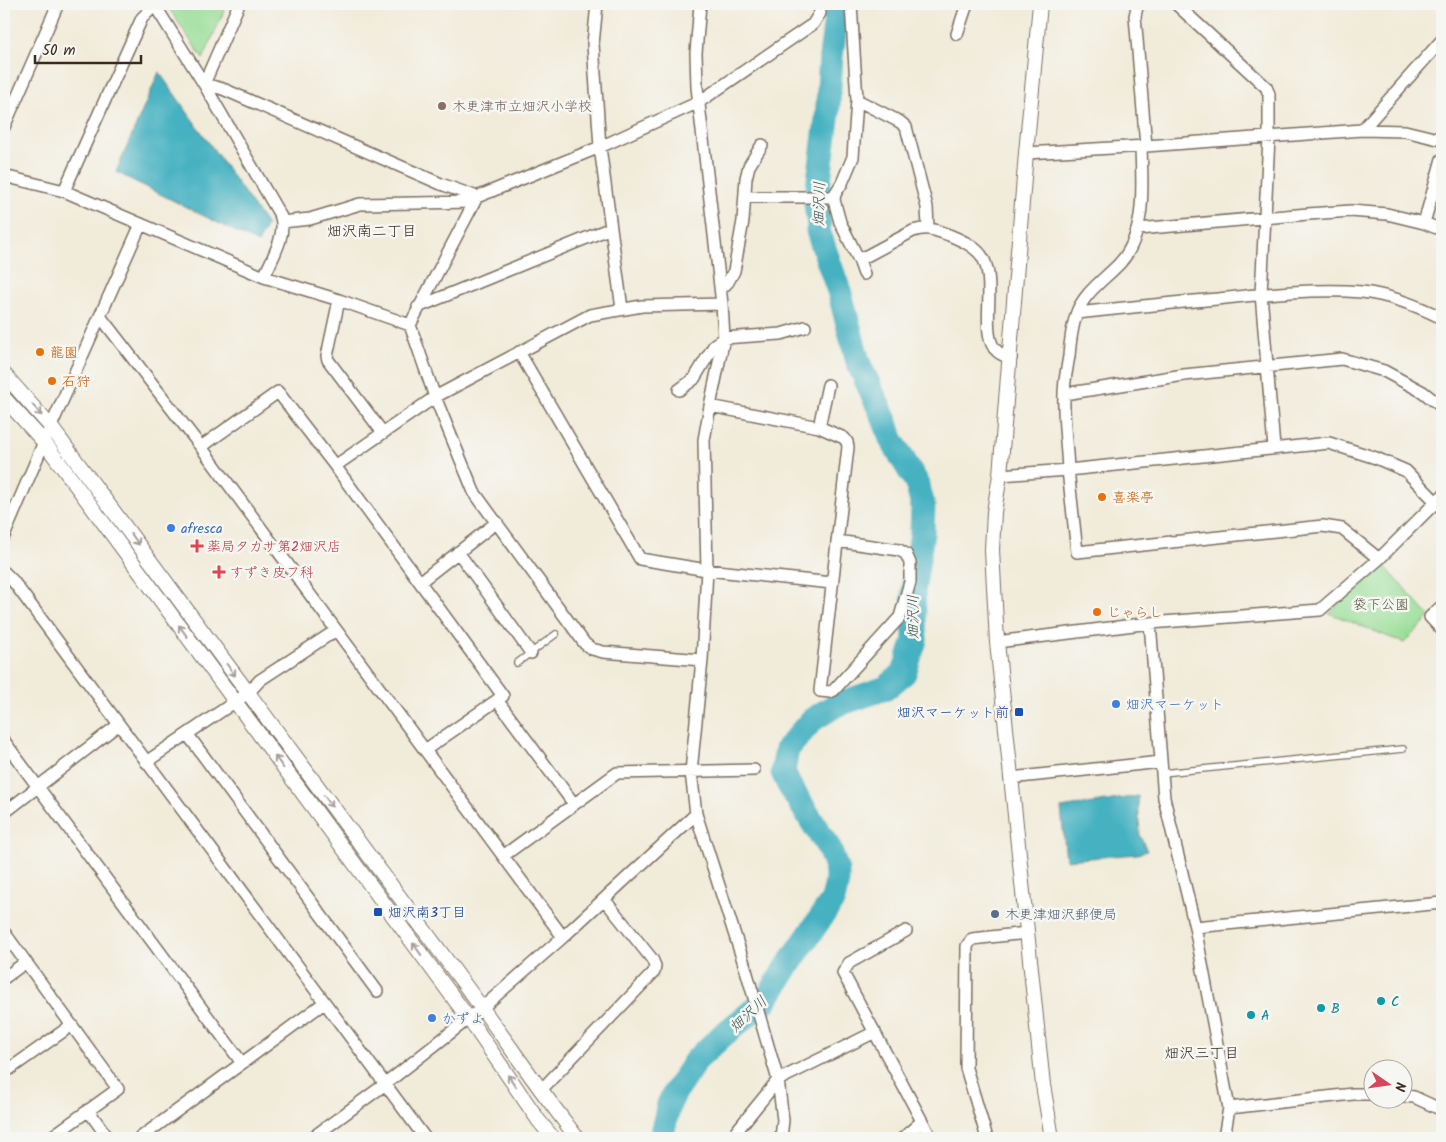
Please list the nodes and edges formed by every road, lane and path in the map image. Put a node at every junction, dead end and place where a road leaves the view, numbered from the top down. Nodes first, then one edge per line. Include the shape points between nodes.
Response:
1 (58, 4) edge
2 (155, 4) edge
3 (239, 4) edge
4 (596, 4) edge
5 (700, 4) edge
6 (819, 4) edge
7 (851, 4) edge
8 (967, 4) edge
9 (1040, 4) edge
10 (1140, 4) edge
11 (1176, 4) edge
12 (957, 34) dead end
13 (1442, 40) edge
14 (204, 84) junction
15 (857, 100) junction
16 (699, 102) junction
17 (4, 127) edge
18 (1362, 130) junction
19 (1269, 138) junction
20 (1442, 140) edge
21 (762, 145) dead end
22 (1143, 146) junction
23 (600, 147) junction
24 (1026, 153) junction
25 (1442, 159) edge
26 (4, 176) edge
27 (64, 191) junction
28 (745, 197) junction
29 (834, 197) junction
30 (475, 200) junction
31 (1264, 218) junction
32 (282, 222) junction
33 (1424, 223) junction
34 (141, 224) junction
35 (611, 228) junction
36 (928, 228) junction
37 (1138, 229) junction
38 (1442, 230) edge
39 (859, 260) junction
40 (864, 274) dead end
41 (264, 277) junction
42 (720, 289) junction
43 (1261, 294) junction
44 (339, 300) junction
45 (722, 304) junction
46 (418, 308) junction
47 (622, 309) junction
48 (1076, 313) junction
49 (100, 316) junction
50 (1442, 318) edge
51 (410, 326) junction
52 (804, 327) dead end
53 (724, 338) junction
54 (519, 352) junction
55 (1010, 358) junction
56 (1267, 368) junction
57 (4, 374) edge
58 (828, 385) dead end
59 (678, 390) dead end
60 (1064, 394) junction
61 (435, 397) junction
62 (4, 398) edge
63 (710, 406) junction
64 (1442, 407) edge
65 (52, 427) junction
66 (819, 427) junction
67 (382, 434) junction
68 (44, 442) junction
69 (201, 447) junction
70 (1274, 448) junction
71 (335, 466) junction
72 (1068, 470) junction
73 (1000, 475) junction
74 (1440, 502) edge
75 (497, 522) junction
76 (4, 536) edge
77 (837, 541) junction
78 (458, 552) junction
79 (1379, 559) junction
80 (707, 570) junction
81 (4, 572) edge
82 (420, 582) junction
83 (832, 583) junction
84 (1442, 606) edge
85 (1150, 623) junction
86 (335, 630) junction
87 (1442, 630) edge
88 (556, 634) dead end
89 (997, 642) junction
90 (531, 653) junction
91 (702, 660) junction
92 (517, 663) dead end
93 (248, 694) junction
94 (497, 700) junction
95 (236, 703) junction
96 (118, 725) junction
97 (188, 735) junction
98 (4, 741) edge
99 (1403, 749) dead end
100 (425, 750) junction
101 (146, 762) junction
102 (1161, 767) junction
103 (754, 770) dead end
104 (691, 772) junction
105 (1010, 778) junction
106 (39, 787) junction
107 (574, 804) junction
108 (4, 813) edge
109 (696, 814) junction
110 (503, 856) junction
111 (604, 899) junction
112 (1442, 903) edge
113 (1195, 927) junction
114 (906, 931) dead end
115 (4, 932) edge
116 (1027, 933) junction
117 (562, 937) junction
118 (26, 962) junction
119 (4, 978) edge
120 (377, 991) dead end
121 (324, 1003) junction
122 (482, 1008) junction
123 (469, 1019) junction
124 (72, 1025) junction
125 (875, 1032) junction
126 (242, 1063) junction
127 (4, 1074) edge
128 (778, 1080) junction
129 (384, 1085) junction
130 (541, 1090) junction
131 (1364, 1094) edge
132 (1414, 1097) edge
133 (1229, 1108) junction
134 (88, 1110) junction
135 (1442, 1110) edge
136 (922, 1121) junction
137 (50, 1138) edge
138 (108, 1138) edge
139 (140, 1138) edge
140 (312, 1138) edge
141 (425, 1138) edge
142 (553, 1138) edge
143 (577, 1138) edge
144 (731, 1138) edge
145 (781, 1138) edge
146 (903, 1138) edge
147 (931, 1138) edge
148 (987, 1138) edge
149 (1052, 1138) edge
150 (1224, 1138) edge

1 - 17 street
2 - 14 street
2 - 27 street via 142,18
3 - 14 street
4 - 23 street via 593,44
5 - 16 street via 696,53
6 - 16 street via 820,13 813,24
7 - 15 street
8 - 12 street
9 - 24 street
10 - 22 street via 1135,16
11 - 19 street via 1266,87
13 - 18 street
14 - 30 street via 223,89
14 - 32 street
15 - 29 street via 853,157
15 - 36 street via 906,128 927,207
16 - 23 street
16 - 42 street
18 - 19 street
18 - 20 street via 1405,131
19 - 22 street
19 - 31 street
21 - 28 street via 749,166
22 - 24 street
22 - 37 street
23 - 30 street
23 - 35 street
24 - 55 street
25 - 33 street
26 - 27 street
27 - 34 street
28 - 29 street
28 - 42 street via 744,221 734,271
29 - 39 street via 840,222
30 - 32 street via 360,204 310,219
30 - 46 street
31 - 33 street via 1350,211 1387,214
31 - 37 street
31 - 43 street
32 - 41 street via 282,235
33 - 38 street
34 - 41 street
34 - 49 street
35 - 46 street
35 - 47 street
36 - 39 street via 913,231
36 - 55 street via 964,241 982,256 989,280 991,343 996,351
37 - 48 street via 1129,251 1092,290
39 - 40 street
41 - 44 street
42 - 45 street
43 - 48 street
43 - 50 street via 1364,292 1412,305
43 - 56 street
44 - 51 street
44 - 67 street via 326,356
45 - 47 street
45 - 53 street
46 - 51 street
47 - 54 street via 590,315
48 - 60 street
49 - 65 street
49 - 69 street
51 - 61 street
52 - 53 street via 781,334
53 - 59 street via 715,344 694,379
53 - 63 street
54 - 61 street
54 - 80 street via 640,559
55 - 73 street
56 - 60 street via 1184,375
56 - 64 street via 1342,359 1384,371 1423,392
56 - 70 street
57 -> 65 street
58 - 66 street
60 - 72 street
61 - 67 street
61 - 75 street via 474,492
62 - 68 street
63 - 66 street
63 - 80 street via 704,440
65 - 68 street
65 -> 93 street
66 - 77 street via 844,438 848,447
67 - 71 street
68 - 76 street
95 -> 68 street
69 - 71 street via 278,392
69 - 86 street
70 - 72 street
70 - 74 street via 1329,443 1376,458 1406,471
71 - 82 street
72 - 73 street
72 - 79 street via 1078,552 1323,526 1342,529
73 - 89 street via 992,550
74 - 79 street
75 - 78 street
75 - 91 street via 585,644 592,649
77 - 83 street
77 - 83 street via 899,550 906,554 910,563 910,582 900,617 830,692 820,691
78 - 82 street
78 - 90 street
79 - 85 street via 1320,610
80 - 83 street
80 - 91 street
81 - 96 street
82 - 94 street via 503,696
84 - 87 street via 1430,617
85 - 89 street
85 - 102 street
86 - 93 street via 260,680
86 - 100 street
88 - 90 lane
89 - 105 street
90 - 92 lane
91 - 104 street
93 - 95 street
93 -> 122 street
94 - 100 street
94 - 107 street
95 - 97 street
123 -> 95 street
96 - 101 street
96 - 106 street
97 - 101 street
97 - 120 street
98 - 106 street
99 - 102 lane
100 - 110 street
101 - 121 street
102 - 105 street
102 - 113 street via 1164,798
103 - 104 street
104 - 107 street via 617,773
104 - 109 street
105 - 116 street
106 - 108 street
106 - 126 street
107 - 110 street
109 - 111 street
109 - 128 street
110 - 117 street
111 - 117 street
111 - 130 street via 656,966 654,972
112 - 113 street
113 - 133 street
114 - 125 street via 849,962 845,968 844,973
115 - 118 street
116 - 148 street via 972,939 967,946 966,1068
116 - 149 street via 1043,1085
117 - 122 street
118 - 119 street
118 - 124 street
121 - 126 street
121 - 129 street
122 - 123 street
122 - 130 street
123 - 129 street
142 -> 123 street
124 - 127 street
124 - 134 street via 118,1088
125 - 128 street
125 - 136 street
126 - 139 street
128 - 144 street
128 - 145 street via 783,1120
129 - 140 street
129 - 141 street
130 - 143 street
131 - 133 street
132 - 135 street
133 - 150 street
134 - 137 street
134 - 138 street
136 - 146 street
136 - 147 street

